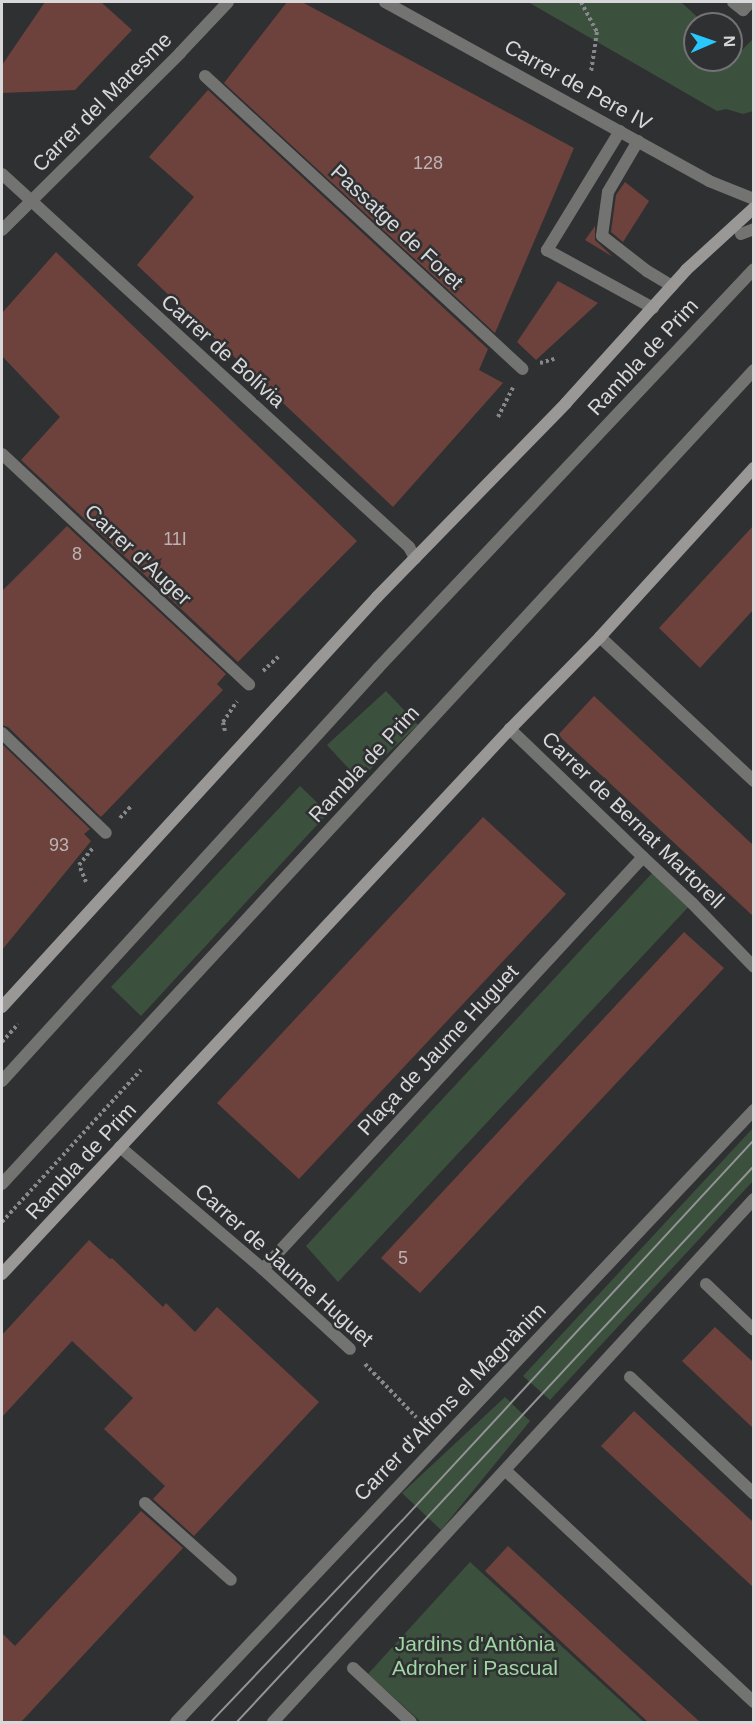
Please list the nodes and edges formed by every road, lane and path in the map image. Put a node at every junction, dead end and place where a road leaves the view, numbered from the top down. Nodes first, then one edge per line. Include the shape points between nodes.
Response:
1 (228, 2) edge
2 (386, 2) edge
3 (581, 2) edge
4 (591, 72) dead end
5 (206, 76) dead end
6 (620, 131) junction
7 (638, 141) junction
8 (2, 174) edge
9 (753, 199) edge
10 (30, 201) junction
11 (753, 208) edge
12 (753, 229) edge
13 (2, 230) edge
14 (741, 234) dead end
15 (753, 269) edge
16 (672, 286) junction
17 (653, 308) junction
18 (522, 369) joint
19 (753, 370) edge
20 (498, 417) dead end
21 (2, 454) edge
22 (753, 468) edge
23 (414, 558) junction
24 (600, 636) junction
25 (249, 684) joint
26 (510, 729) junction
27 (2, 733) edge
28 (225, 735) dead end
29 (753, 781) edge
30 (106, 833) joint
31 (643, 857) junction
32 (88, 889) dead end
33 (753, 967) edge
34 (2, 1007) edge
35 (2, 1081) edge
36 (753, 1110) edge
37 (120, 1147) junction
38 (2, 1184) edge
39 (753, 1199) edge
40 (262, 1269) junction
41 (2, 1274) edge
42 (706, 1284) dead end
43 (753, 1330) edge
44 (350, 1349) joint
45 (630, 1377) dead end
46 (416, 1417) dead end
47 (506, 1471) junction
48 (753, 1494) edge
49 (145, 1503) dead end
50 (231, 1580) dead end
51 (353, 1668) dead end
52 (753, 1702) edge
53 (176, 1722) edge
54 (273, 1722) edge
55 (411, 1722) edge

1 - 10 street, Carrer del Maresme
2 - 6 street, Carrer de Pere IV
3 - 4 path via 597,32
5 - 18 street, Passatge de Foret
6 - 7 street, Carrer de Pere IV
6 - 17 street via 547,250
7 - 9 street, Carrer de Pere IV via 708,181
7 - 16 street via 608,192 602,236
8 - 10 street, Carrer de Bolívia
10 - 13 street, Carrer del Maresme
10 - 23 street, Carrer de Bolívia via 410,547
11 - 16 main road, Rambla de Prim
12 - 14 street
15 - 35 street, Rambla de Prim via 370,677
16 - 17 main road, Rambla de Prim
17 - 23 main road, Rambla de Prim
18 - 20 path
19 - 38 street, Rambla de Prim
21 - 25 street, Carrer d'Auger
22 - 24 main road, Rambla de Prim
23 - 34 main road, Rambla de Prim
24 - 26 main road, Rambla de Prim
24 - 29 street
25 - 28 path via 223,722
26 - 31 street, Carrer de Bernat Martorell
26 - 37 main road, Rambla de Prim
27 - 30 street
30 - 32 path via 79,865
31 - 33 street, Carrer de Bernat Martorell
31 - 40 street, Plaça de Jaume Huguet
36 - 53 street, Carrer d'Alfons el Magnànim
37 - 40 street, Carrer de Jaume Huguet
37 - 41 main road, Rambla de Prim
39 - 47 street
40 - 44 street, Carrer de Jaume Huguet
42 - 43 street
44 - 46 path, Carrer de Jaume Huguet
45 - 48 street
47 - 52 street
47 - 54 street
49 - 50 street
51 - 55 street

